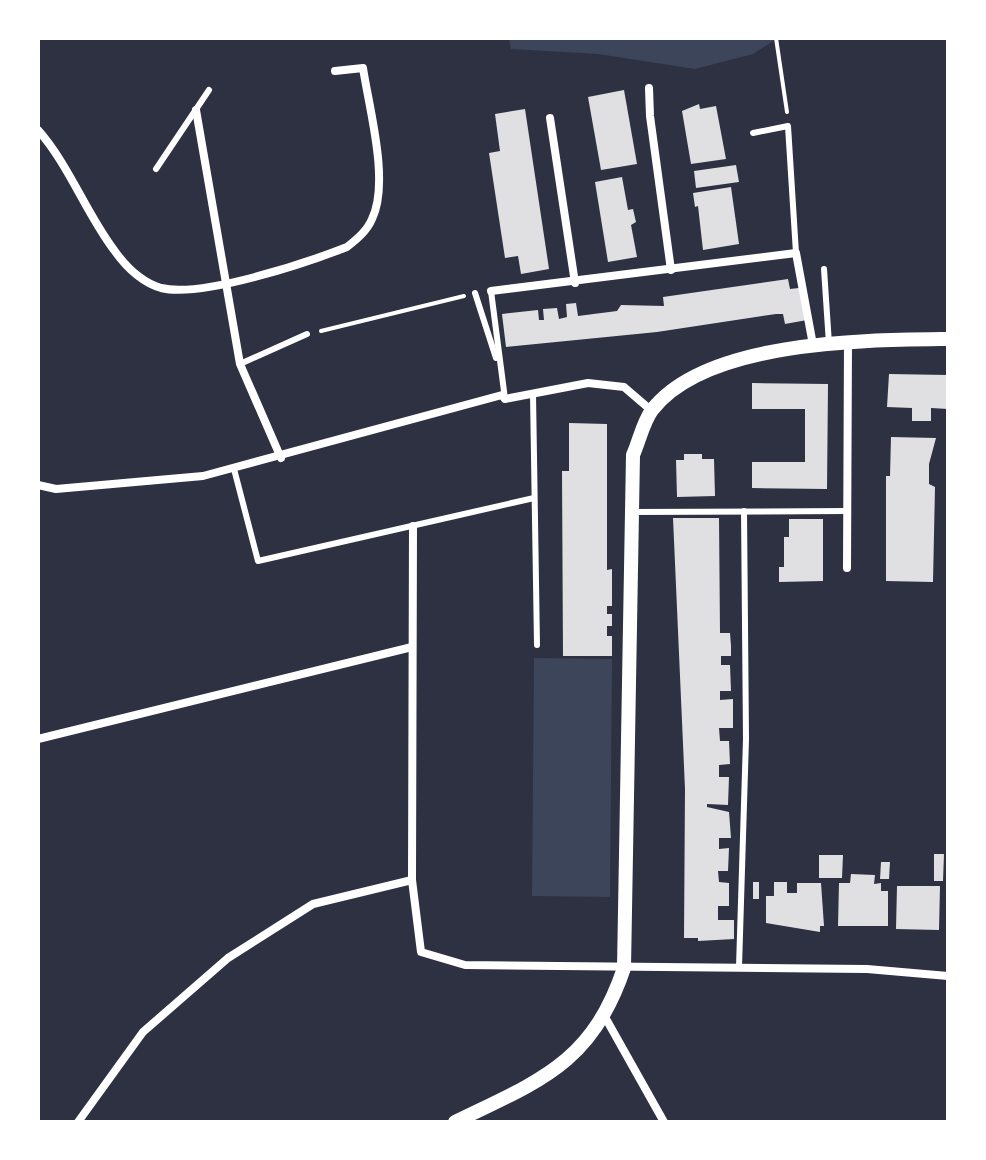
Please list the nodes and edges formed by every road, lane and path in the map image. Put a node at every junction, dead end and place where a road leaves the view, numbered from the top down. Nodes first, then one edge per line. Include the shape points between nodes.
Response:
1 (776, 38) edge
2 (335, 71) dead end
3 (649, 88) dead end
4 (209, 90) dead end
5 (196, 110) junction
6 (550, 118) dead end
7 (788, 126) junction
8 (38, 130) edge
9 (753, 133) dead end
10 (156, 169) dead end
11 (796, 253) junction
12 (824, 269) dead end
13 (671, 270) junction
14 (227, 282) junction
15 (575, 283) junction
16 (491, 291) joint
17 (475, 293) joint
18 (307, 334) joint
19 (948, 339) edge
20 (848, 342) junction
21 (829, 344) junction
22 (813, 345) junction
23 (240, 364) junction
24 (533, 394) junction
25 (504, 397) junction
26 (652, 411) junction
27 (281, 458) junction
28 (234, 469) junction
29 (38, 485) edge
30 (534, 498) junction
31 (744, 511) junction
32 (847, 511) junction
33 (631, 512) junction
34 (413, 526) junction
35 (847, 568) dead end
36 (537, 645) dead end
37 (412, 647) junction
38 (38, 739) edge
39 (412, 880) junction
40 (739, 967) junction
41 (624, 968) junction
42 (948, 976) edge
43 (605, 1017) junction
44 (78, 1122) edge
45 (455, 1122) edge
46 (664, 1122) edge

1 - 7 path
2 - 14 street via 363,68 378,165 373,218 347,247
3 - 13 street
4 - 5 lane
5 - 10 lane
5 - 14 street
6 - 15 street
7 - 9 lane
7 - 11 lane
8 - 14 street via 137,277 180,291
11 - 13 street
11 - 22 street
12 - 21 lane
13 - 15 street
14 - 23 street
15 - 16 street
16 - 25 lane
17 - 18 path
17 - 25 lane
18 - 23 lane
19 - 20 street
20 - 21 street
20 - 32 street
21 - 22 street
22 - 26 street via 723,364 686,381
23 - 27 street
24 - 25 street
24 - 26 street via 588,383 624,387
24 - 30 lane
25 - 27 street
26 - 33 street via 633,455
27 - 28 street
28 - 29 street via 124,485
28 - 34 lane via 258,561
30 - 34 lane
30 - 36 lane
31 - 32 lane
31 - 33 lane
31 - 40 lane via 746,739
32 - 35 street
33 - 41 street
34 - 37 street
37 - 38 street
37 - 39 street
39 - 41 street via 421,952 465,965
39 - 44 street via 313,904 228,958 143,1032
40 - 41 street
40 - 42 street
41 - 43 street
43 - 45 street via 556,1070
43 - 46 street

